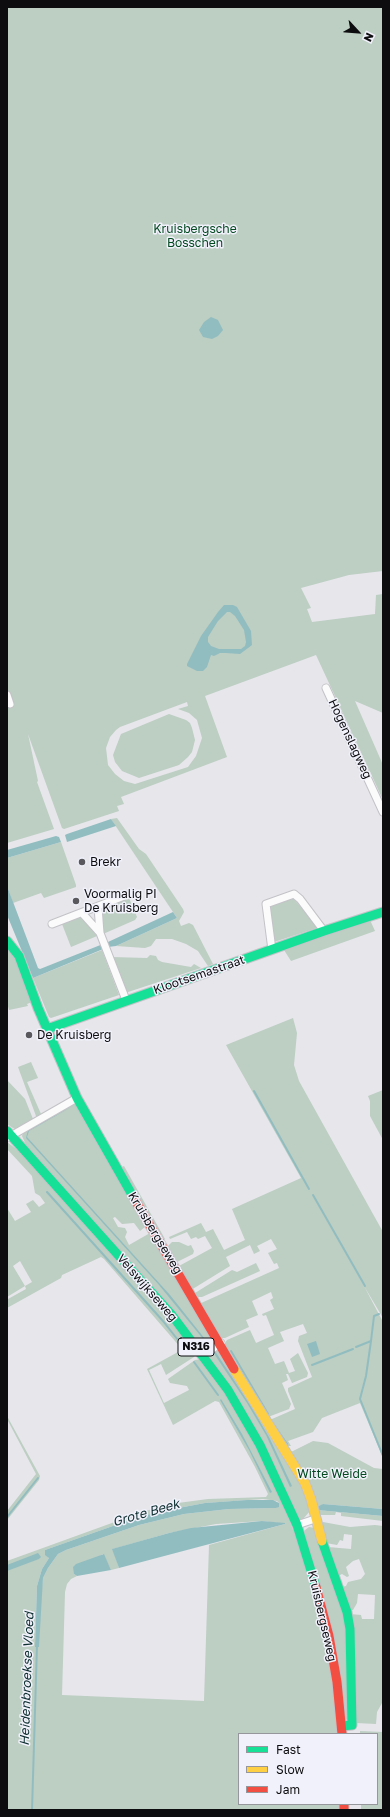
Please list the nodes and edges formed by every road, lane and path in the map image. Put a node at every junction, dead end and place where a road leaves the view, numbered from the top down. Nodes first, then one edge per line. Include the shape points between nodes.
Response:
1 (326, 688) dead end
2 (7, 695) edge
3 (10, 704) dead end
4 (383, 812) edge
5 (132, 893) dead end
6 (98, 907) junction
7 (383, 912) edge
8 (82, 913) junction
9 (52, 924) dead end
10 (324, 931) junction
11 (100, 933) junction
12 (7, 941) edge
13 (272, 950) junction
14 (126, 1000) junction
15 (47, 1029) junction
16 (77, 1098) junction
17 (8, 1135) edge
18 (221, 1343) junction
19 (203, 1355) junction
20 (315, 1519) junction
21 (297, 1525) junction
22 (342, 1730) edge

1 - 4 street, Hogenslagweg
2 - 3 street
5 - 6 street
6 - 8 street
6 - 11 street
7 - 10 street, Klootsemastraat
8 - 9 street
8 - 11 street
10 - 13 street, Klootsemastraat
10 - 13 street via 294,894 266,904
11 - 14 street
12 - 15 street, Kruisbergseweg via 20,956
13 - 14 street, Klootsemastraat
14 - 15 street, Klootsemastraat
15 - 16 street, Kruisbergseweg
16 - 17 street
16 - 18 street, Kruisbergseweg
17 - 19 street, Velswijkseweg / N316 via 144,1284
18 - 19 street
18 - 20 street, Kruisbergseweg via 305,1483
19 - 21 street, Velswijkseweg / N316 via 228,1390 260,1445
20 - 21 street
20 - 22 street, Kruisbergseweg via 347,1612 350,1629 352,1725
21 - 22 street, Kruisbergseweg / N316 via 330,1636

